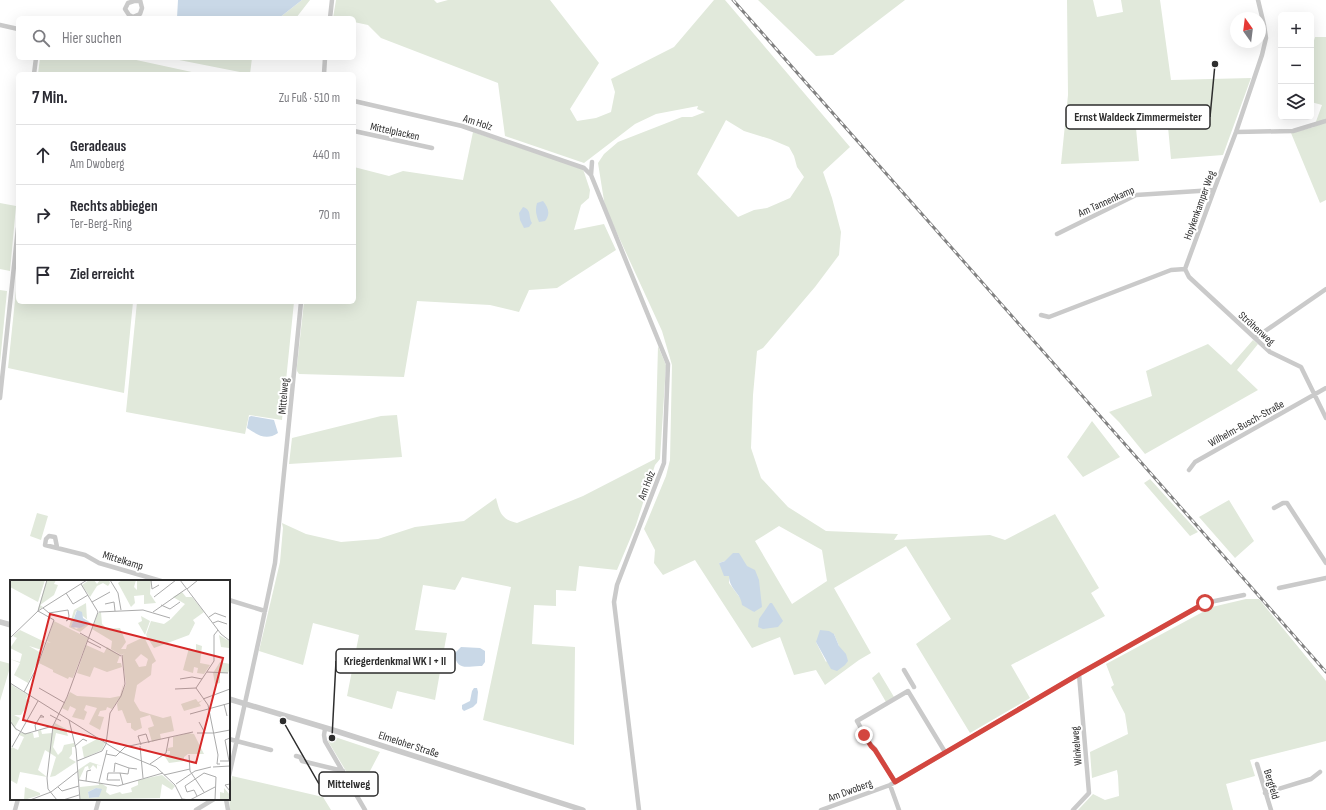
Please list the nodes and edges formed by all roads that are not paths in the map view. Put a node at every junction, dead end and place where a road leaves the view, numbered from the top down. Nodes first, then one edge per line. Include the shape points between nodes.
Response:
1 (332, 0) edge
2 (1258, 0) edge
3 (330, 16) edge
4 (0, 25) edge
5 (16, 29) edge
6 (36, 60) edge
7 (325, 60) edge
8 (34, 72) edge
9 (324, 72) edge
10 (356, 101) edge
11 (1326, 121) edge
12 (356, 131) edge
13 (1236, 132) junction
14 (432, 148) dead end
15 (592, 162) dead end
16 (591, 175) junction
17 (1214, 190) junction
18 (1057, 234) dead end
19 (16, 247) edge
20 (1185, 270) junction
21 (1326, 289) edge
22 (301, 304) edge
23 (1041, 315) dead end
24 (1255, 338) junction
25 (1326, 388) edge
26 (1315, 395) junction
27 (0, 398) edge
28 (1326, 418) edge
29 (1189, 470) dead end
30 (1274, 508) dead end
31 (56, 548) dead end
32 (1326, 563) edge
33 (1326, 578) edge
34 (158, 580) edge
35 (1278, 588) dead end
36 (1244, 595) dead end
37 (230, 600) edge
38 (265, 611) junction
39 (0, 622) edge
40 (10, 625) edge
41 (904, 670) dead end
42 (1079, 674) junction
43 (908, 691) junction
44 (230, 699) edge
45 (245, 704) junction
46 (325, 729) junction
47 (230, 739) edge
48 (236, 741) junction
49 (271, 750) dead end
50 (945, 752) junction
51 (296, 756) dead end
52 (1257, 764) dead end
53 (230, 771) edge
54 (343, 771) junction
55 (1320, 772) dead end
56 (892, 784) junction
57 (1265, 793) junction
58 (18, 800) edge
59 (99, 800) edge
60 (212, 800) edge
61 (226, 800) edge
62 (15, 810) edge
63 (96, 810) edge
64 (196, 810) edge
65 (228, 810) edge
66 (365, 810) edge
67 (583, 810) edge
68 (639, 810) edge
69 (821, 810) edge
70 (899, 810) edge
71 (1073, 810) edge
72 (1271, 810) edge

1 - 3 street
2 - 13 street, Hoykenkamper Weg via 1266,38
4 - 5 street
6 - 8 street
7 - 9 street
10 - 16 street, Am Holz via 462,126 584,168
11 - 13 street via 1293,131
12 - 14 street, Mittelplacken
13 - 17 street, Hoykenkamper Weg
15 - 16 street, Am Holz
16 - 68 street, Am Holz via 668,364 664,464 617,585 614,602
17 - 18 street, Am Tannenkamp via 1136,195
17 - 20 street, Hoykenkamper Weg
19 - 27 street
20 - 23 street via 1171,270 1049,318
20 - 24 street, Ströhenweg via 1189,277
21 - 24 street
22 - 38 street, Mittelweg via 275,563
24 - 26 street, Ströhenweg via 1270,352 1301,367
25 - 26 street, Wilhelm-Busch-Straße
26 - 28 street, Ströhenweg
26 - 29 street, Wilhelm-Busch-Straße via 1194,462
30 - 32 street via 1287,503
31 - 34 street, Mittelkamp via 85,555 99,563
33 - 35 street
36 - 42 street, Am Dwoberg via 1205,603
37 - 38 street
38 - 45 street, Mittelweg
39 - 40 street
41 - 43 street via 915,687
42 - 50 street, Am Dwoberg
42 - 71 street, Winkelweg via 1089,793
43 - 50 street
43 - 56 street via 857,721
44 - 45 street, Elmeloher Straße
45 - 46 street, Elmeloher Straße
45 - 48 street, Mittelweg
46 - 54 street via 325,741
46 - 67 street, Elmeloher Straße
47 - 48 street
48 - 49 street
48 - 53 street, Mittelweg
50 - 56 street, Am Dwoberg
51 - 54 street via 302,761
52 - 57 street, Bergfeld
54 - 66 street
55 - 57 street via 1311,779
56 - 69 street, Am Dwoberg
56 - 70 street
57 - 72 street, Bergfeld
58 - 62 street
59 - 63 street
60 - 64 street
61 - 65 street

